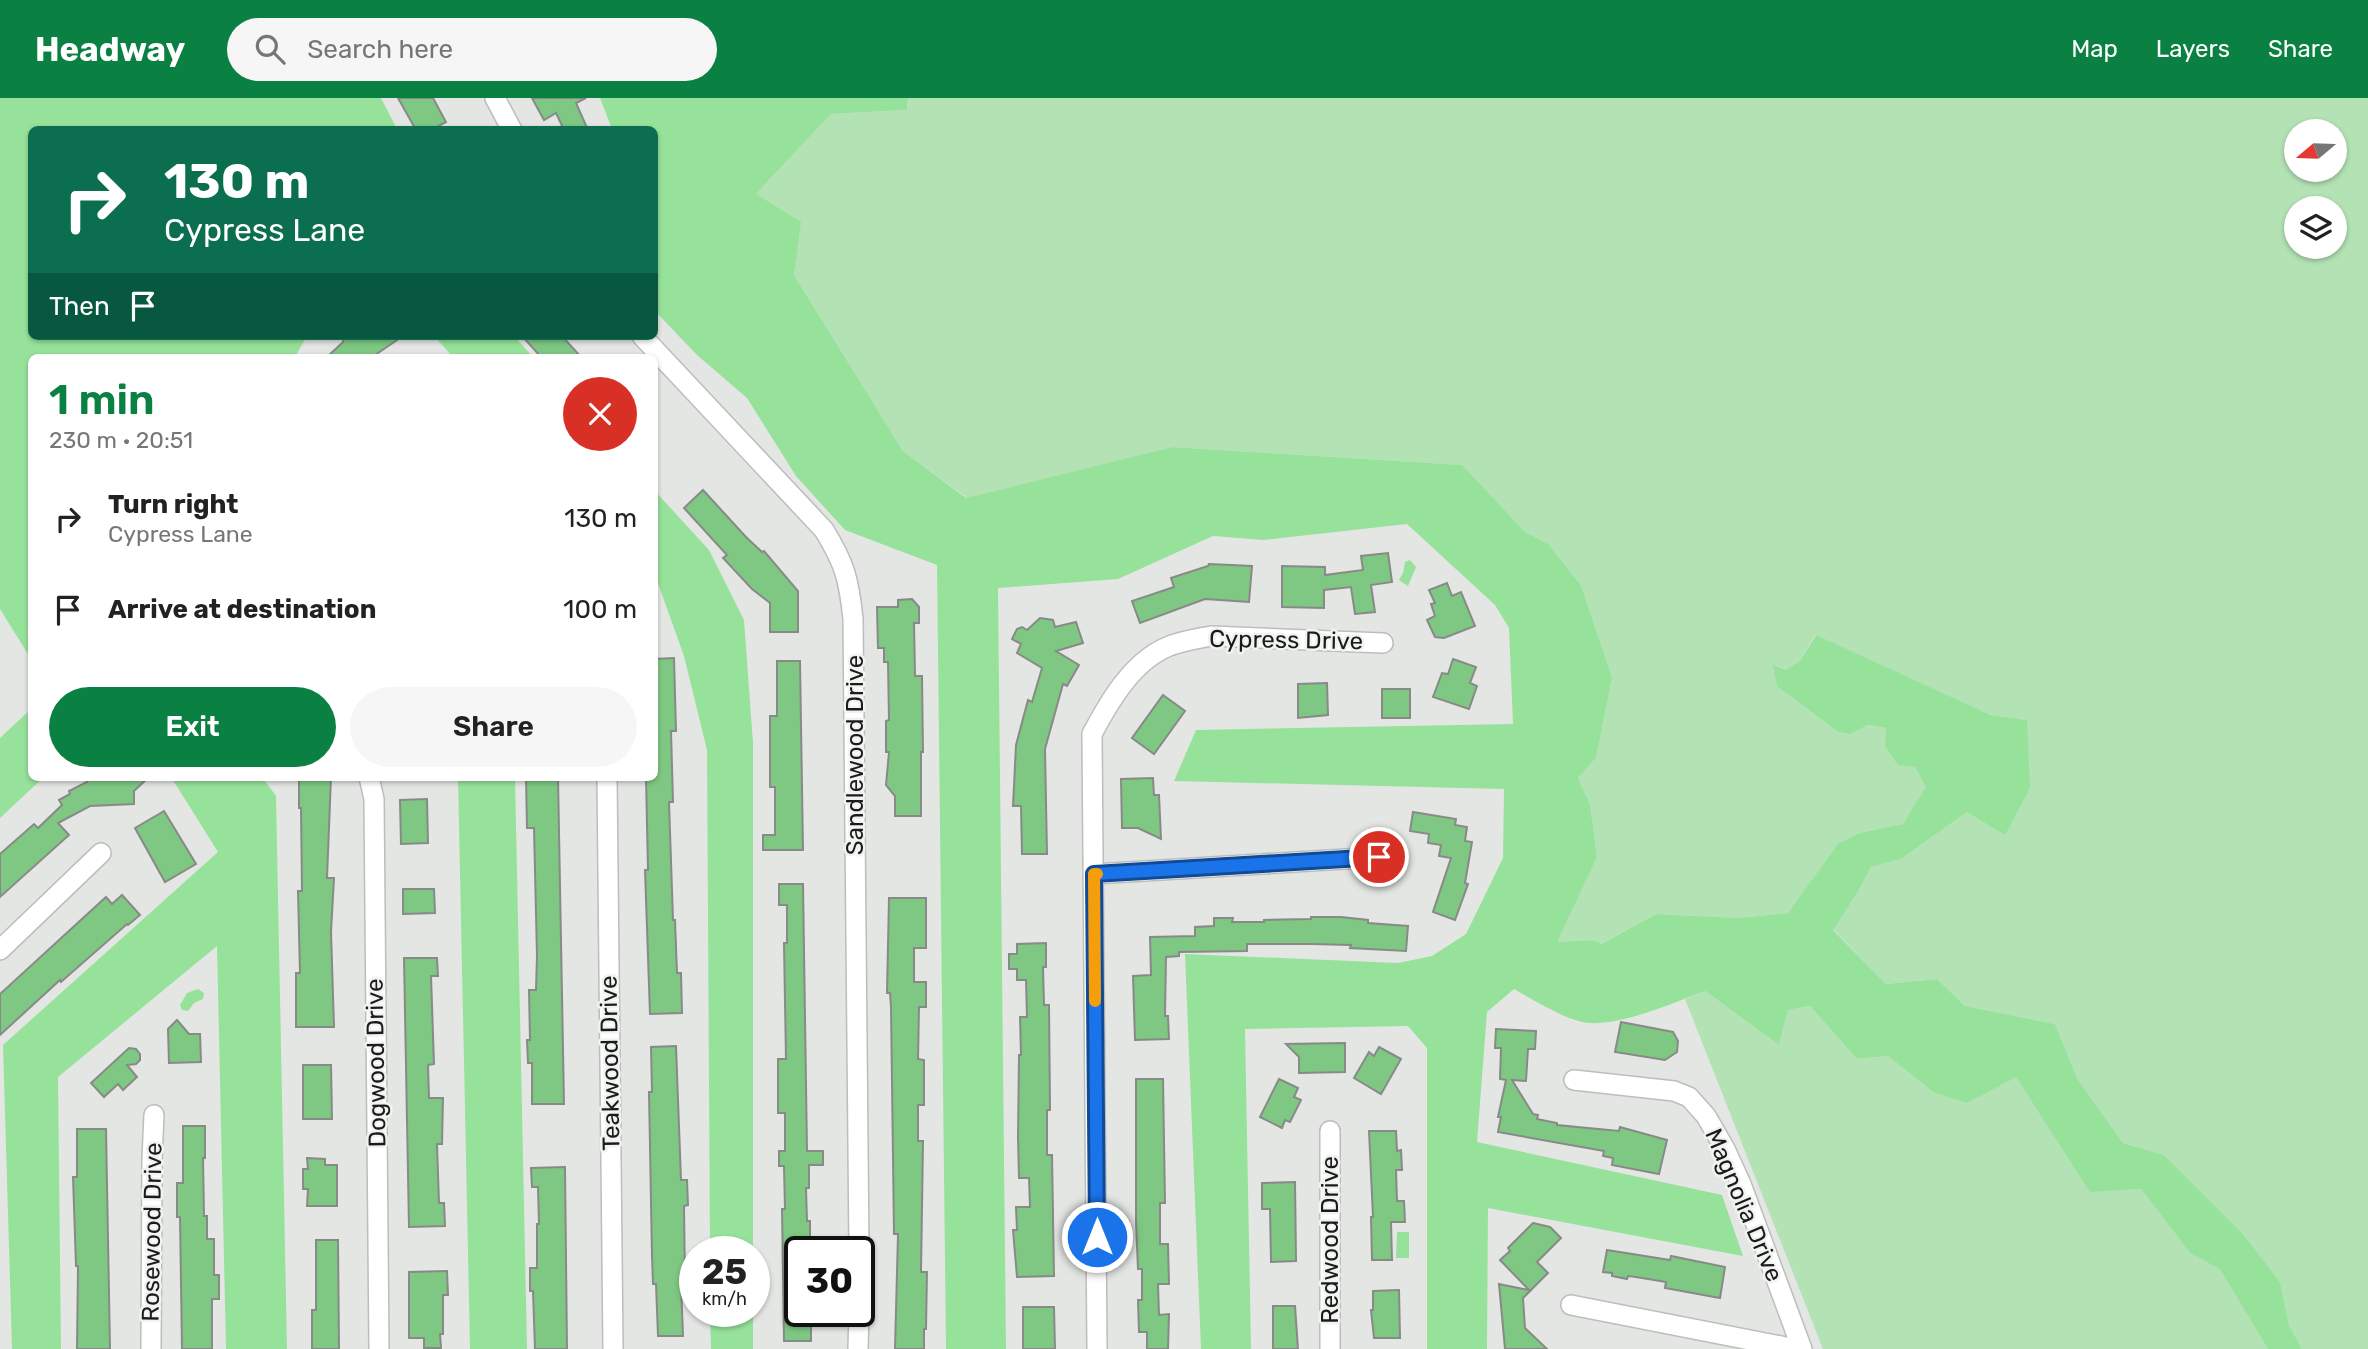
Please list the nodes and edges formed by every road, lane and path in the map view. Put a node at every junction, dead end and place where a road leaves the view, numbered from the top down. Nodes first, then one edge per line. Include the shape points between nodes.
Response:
1 (495, 98) edge
2 (510, 126) edge
3 (646, 340) edge
4 (1383, 643) dead end
5 (370, 781) edge
6 (607, 781) edge
7 (101, 853) dead end
8 (1379, 857) dead end
9 (1094, 874) junction
10 (0, 950) edge
11 (1574, 1080) dead end
12 (154, 1115) dead end
13 (1330, 1131) dead end
14 (859, 1236) edge
15 (1571, 1305) dead end
16 (859, 1327) edge
17 (151, 1349) edge
18 (379, 1349) edge
19 (613, 1349) edge
20 (858, 1349) edge
21 (1097, 1349) edge
22 (1329, 1349) edge
23 (1796, 1349) edge
24 (1802, 1349) edge

1 - 2 street
3 - 14 street, Sandlewood Drive via 824,530 849,582
4 - 9 street, Cypress Drive via 1211,636 1165,648 1146,661 1107,706 1092,734
5 - 18 street, Dogwood Drive via 374,799
6 - 19 street, Teakwood Drive
7 - 10 street
8 - 9 street
9 - 21 street, Cypress Drive
11 - 24 street, Magnolia Drive via 1674,1091 1689,1097 1706,1116 1741,1184
12 - 17 street, Rosewood Drive
13 - 22 street, Redwood Drive
15 - 23 street
16 - 20 street

